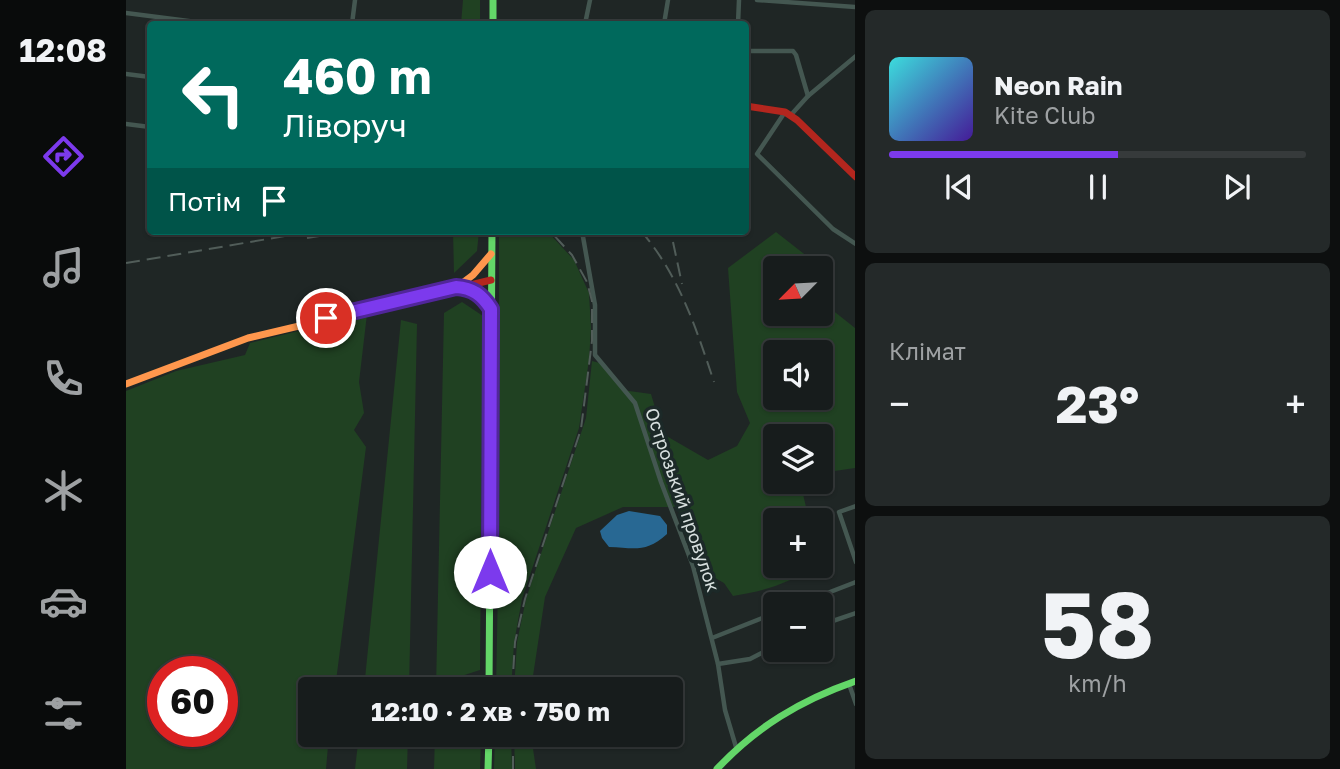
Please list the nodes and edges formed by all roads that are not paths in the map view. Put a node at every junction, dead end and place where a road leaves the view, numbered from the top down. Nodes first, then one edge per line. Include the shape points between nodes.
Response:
1 (355, 0) edge
2 (493, 0) edge
3 (590, 0) edge
4 (668, 0) edge
5 (739, 0) edge
6 (757, 0) edge
7 (855, 7) edge
8 (126, 13) edge
9 (188, 21) edge
10 (352, 21) edge
11 (493, 21) edge
12 (586, 21) edge
13 (664, 21) edge
14 (738, 21) edge
15 (749, 51) edge
16 (855, 56) edge
17 (126, 74) edge
18 (147, 77) edge
19 (808, 96) junction
20 (749, 107) edge
21 (787, 114) junction
22 (126, 124) edge
23 (147, 127) edge
24 (855, 177) edge
25 (492, 235) edge
26 (582, 235) edge
27 (855, 244) edge
28 (491, 254) junction
29 (491, 279) junction
30 (456, 287) junction
31 (491, 309) junction
32 (126, 384) edge
33 (855, 506) edge
34 (853, 545) edge
35 (855, 562) edge
36 (855, 582) edge
37 (830, 592) edge
38 (855, 613) edge
39 (763, 618) edge
40 (833, 621) edge
41 (712, 638) junction
42 (763, 652) edge
43 (718, 664) junction
44 (489, 677) edge
45 (852, 682) edge
46 (855, 704) edge
47 (489, 747) edge
48 (736, 747) junction
49 (488, 769) edge
50 (717, 769) edge

1 - 10 street
2 - 11 main road
3 - 12 street
4 - 13 street
5 - 14 street
6 - 7 street
8 - 9 street
15 - 19 street via 795,52
16 - 19 street
17 - 18 street
19 - 21 street
20 - 21 main road
21 - 24 main road
21 - 27 street via 757,154 833,229
22 - 23 street
25 - 28 main road
26 - 41 street, Острозький провулок via 595,305 595,355 635,403 693,566
28 - 29 main road
28 - 30 main road
29 - 30 main road
29 - 31 main road
30 - 31 main road via 472,289
30 - 32 main road via 248,338
31 - 44 main road
33 - 34 street via 839,512
34 - 35 street
36 - 37 street
38 - 40 street
39 - 41 street
41 - 43 street, Острозький провулок
42 - 43 street
43 - 48 street, Острозький провулок
45 - 46 street
45 - 48 main road via 798,704
47 - 49 main road
48 - 50 main road

